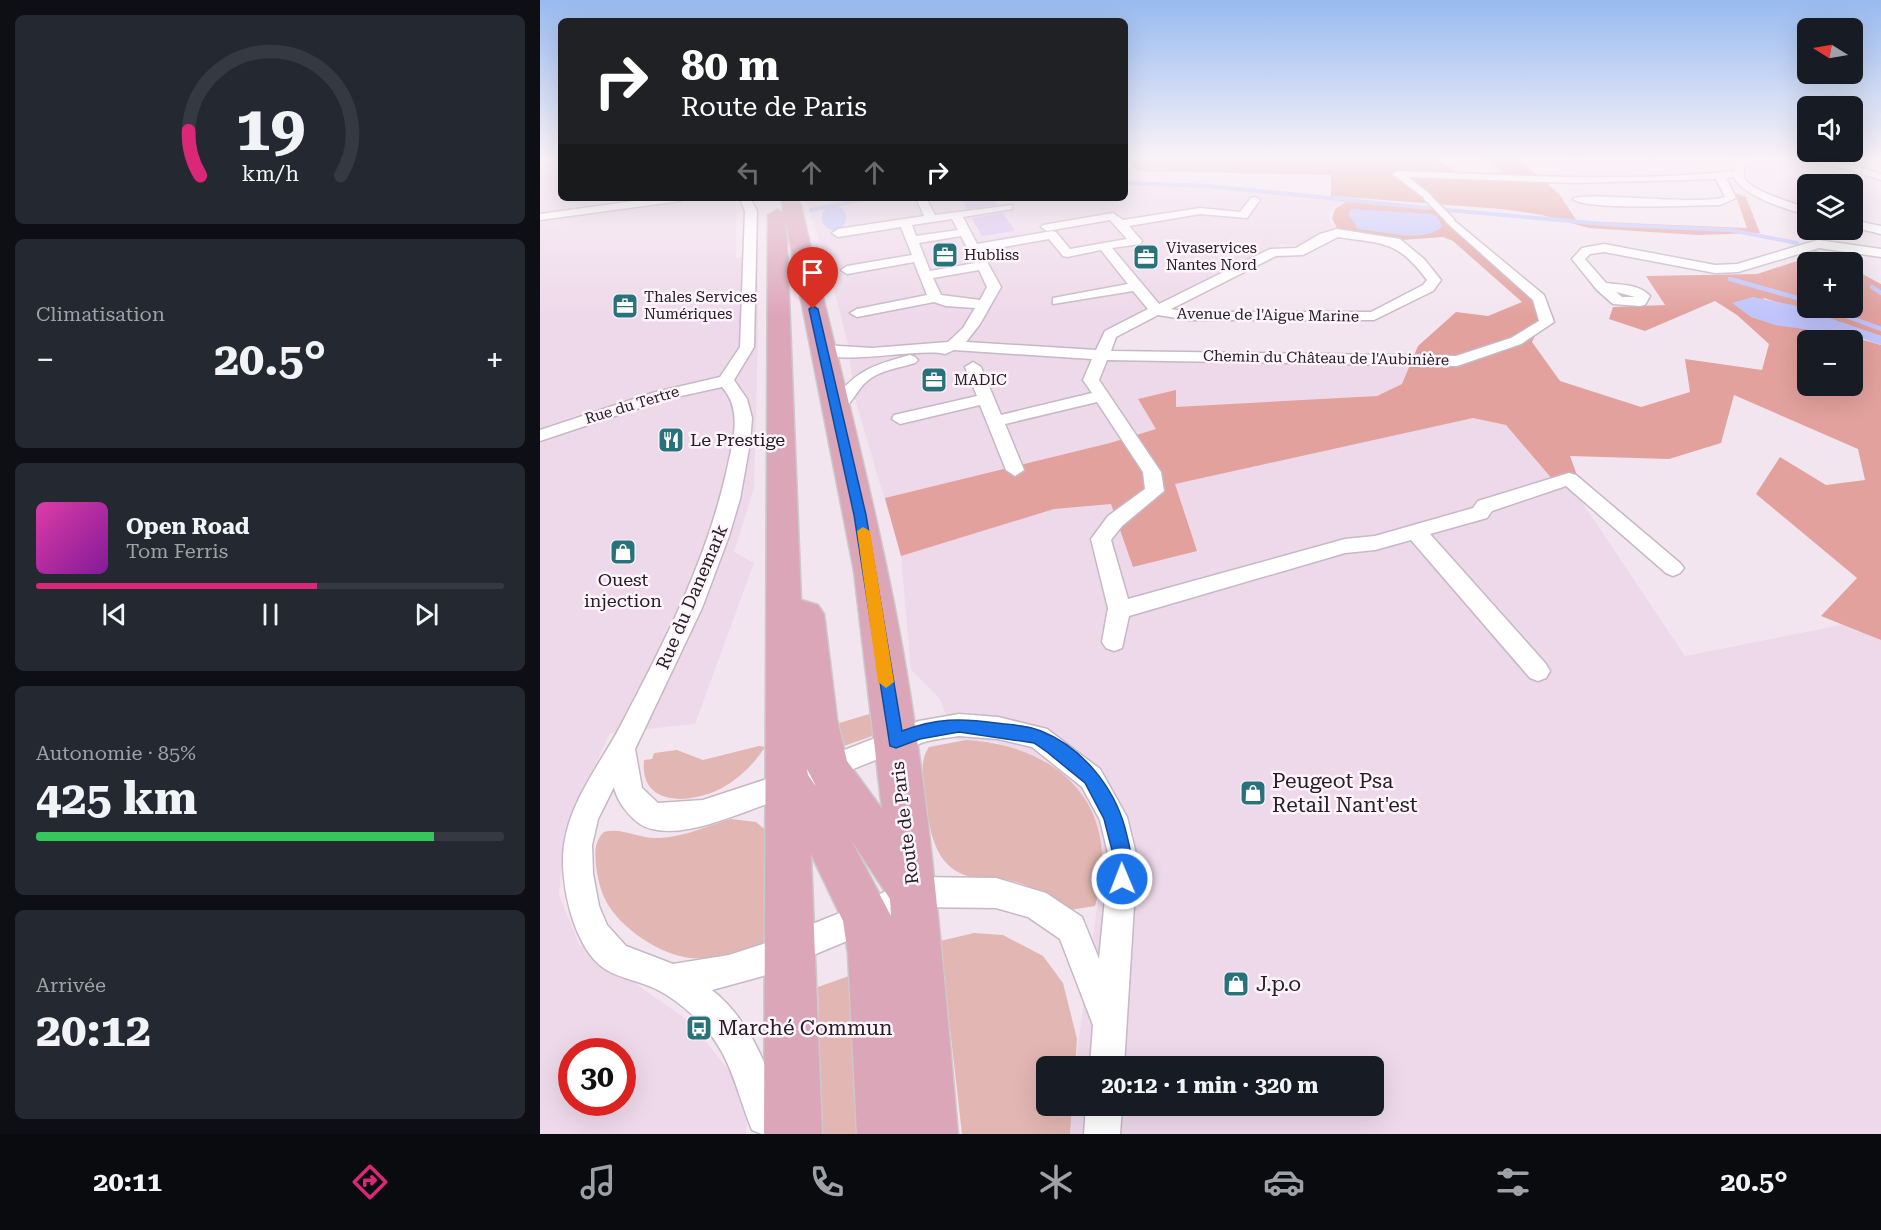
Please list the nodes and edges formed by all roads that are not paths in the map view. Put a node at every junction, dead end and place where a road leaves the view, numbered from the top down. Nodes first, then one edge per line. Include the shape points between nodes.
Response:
1 (585, 211) edge
2 (751, 211) edge
3 (784, 211) edge
4 (791, 211) edge
5 (927, 211) edge
6 (979, 211) edge
7 (1247, 211) edge
8 (1440, 211) edge
9 (1070, 212) dead end
10 (956, 214) junction
11 (1039, 216) dead end
12 (540, 217) edge
13 (931, 218) junction
14 (1143, 218) junction
15 (1078, 222) junction
16 (1451, 222) joint
17 (905, 223) junction
18 (1121, 224) junction
19 (1863, 226) edge
20 (1881, 230) edge
21 (1050, 231) junction
22 (964, 232) junction
23 (1155, 232) dead end
24 (838, 233) dead end
25 (1818, 240) edge
26 (911, 241) junction
27 (1818, 244) junction
28 (1104, 246) junction
29 (974, 248) junction
30 (1881, 253) edge
31 (918, 258) junction
32 (983, 266) junction
33 (847, 270) dead end
34 (927, 276) junction
35 (1136, 286) junction
36 (1602, 287) dead end
37 (935, 298) junction
38 (1058, 301) dead end
39 (984, 304) junction
40 (1157, 311) junction
41 (857, 313) dead end
42 (954, 346) junction
43 (823, 350) junction
44 (1099, 355) junction
45 (973, 367) dead end
46 (726, 381) junction
47 (1100, 396) junction
48 (986, 399) junction
49 (836, 408) junction
50 (900, 419) dead end
51 (995, 421) junction
52 (540, 436) edge
53 (1015, 470) dead end
54 (1416, 532) junction
55 (1673, 568) dead end
56 (1119, 608) junction
57 (1114, 642) dead end
58 (1538, 671) dead end
59 (896, 741) junction
60 (622, 749) junction
61 (808, 776) junction
62 (913, 892) junction
63 (867, 917) junction
64 (790, 947) junction
65 (671, 980) junction
66 (1110, 1026) junction
67 (1108, 1056) edge
68 (1103, 1116) edge
69 (793, 1130) edge
70 (886, 1134) edge
71 (929, 1134) edge
72 (1102, 1134) edge

1 - 12 street
2 - 46 street via 747,347
3 - 61 main road, Route de Paris via 778,230 785,614
4 - 43 main road, Route de Paris
5 - 13 street
6 - 10 street
7 - 14 street via 1243,216 1200,211
8 - 16 street
9 - 15 street
10 - 13 street
10 - 22 street
11 - 21 street
13 - 17 street
14 - 18 street
14 - 23 street
15 - 18 street via 1113,216
15 - 21 street
16 - 44 street, Chemin du Château de l'Aubinière via 1539,298 1547,322 1516,341 1457,361
17 - 24 street
17 - 26 street
18 - 28 street via 1136,240
19 - 20 street
21 - 28 street via 1067,253
21 - 29 street
22 - 26 street
22 - 29 street
25 - 27 street
26 - 31 street
27 - 30 street
27 - 36 street via 1738,268 1715,269 1604,248 1586,251 1578,259
28 - 35 street
29 - 32 street
31 - 33 street
31 - 34 street
32 - 34 street
32 - 39 street via 994,287
34 - 37 street
35 - 38 street
35 - 40 street
37 - 39 street
37 - 41 street
39 - 42 street via 966,336
40 - 40 street, Avenue de l'Aigue Marine via 1220,317 1374,316 1428,288 1434,280 1396,242 1337,233 1299,252 1274,252
40 - 44 street via 1110,334
42 - 43 street, Chemin du Château de l'Aubinière via 872,353
42 - 44 street, Chemin du Château de l'Aubinière
42 - 49 street, Chemin du Château de l'Aubinière via 858,377
43 - 49 main road, Route de Paris
44 - 47 street via 1091,380
45 - 48 street
46 - 52 street, Rue du Tertre via 658,396
46 - 60 street, Rue du Danemark via 738,394 744,413 732,496 705,576
47 - 51 street
47 - 56 street via 1152,472 1155,491 1115,522 1101,539
48 - 50 street
48 - 51 street
49 - 59 main road, Route de Paris via 871,571
51 - 53 street
54 - 55 street via 1569,479
54 - 56 street via 1345,546 1136,607
54 - 58 street
56 - 57 street
59 - 61 street
59 - 62 main road, Route de Paris
59 - 66 street via 919,732 959,725 998,728 1038,737 1092,778 1113,817 1123,858
60 - 61 street via 629,795 652,816 703,813
60 - 65 street, Rue du Danemark via 595,795 578,844 578,887 590,925 614,956
61 - 62 main road
61 - 63 main road via 821,828
61 - 64 main road, Route de Paris
62 - 63 street
62 - 66 street via 996,893 1035,904 1071,928
62 - 71 main road, Route de Paris
63 - 64 street
63 - 70 main road
64 - 65 street via 729,971
64 - 69 main road, Route de Paris
65 - 69 street, Rue du Danemark via 704,1004 726,1027 751,1066 765,1117
66 - 67 street
68 - 72 street

